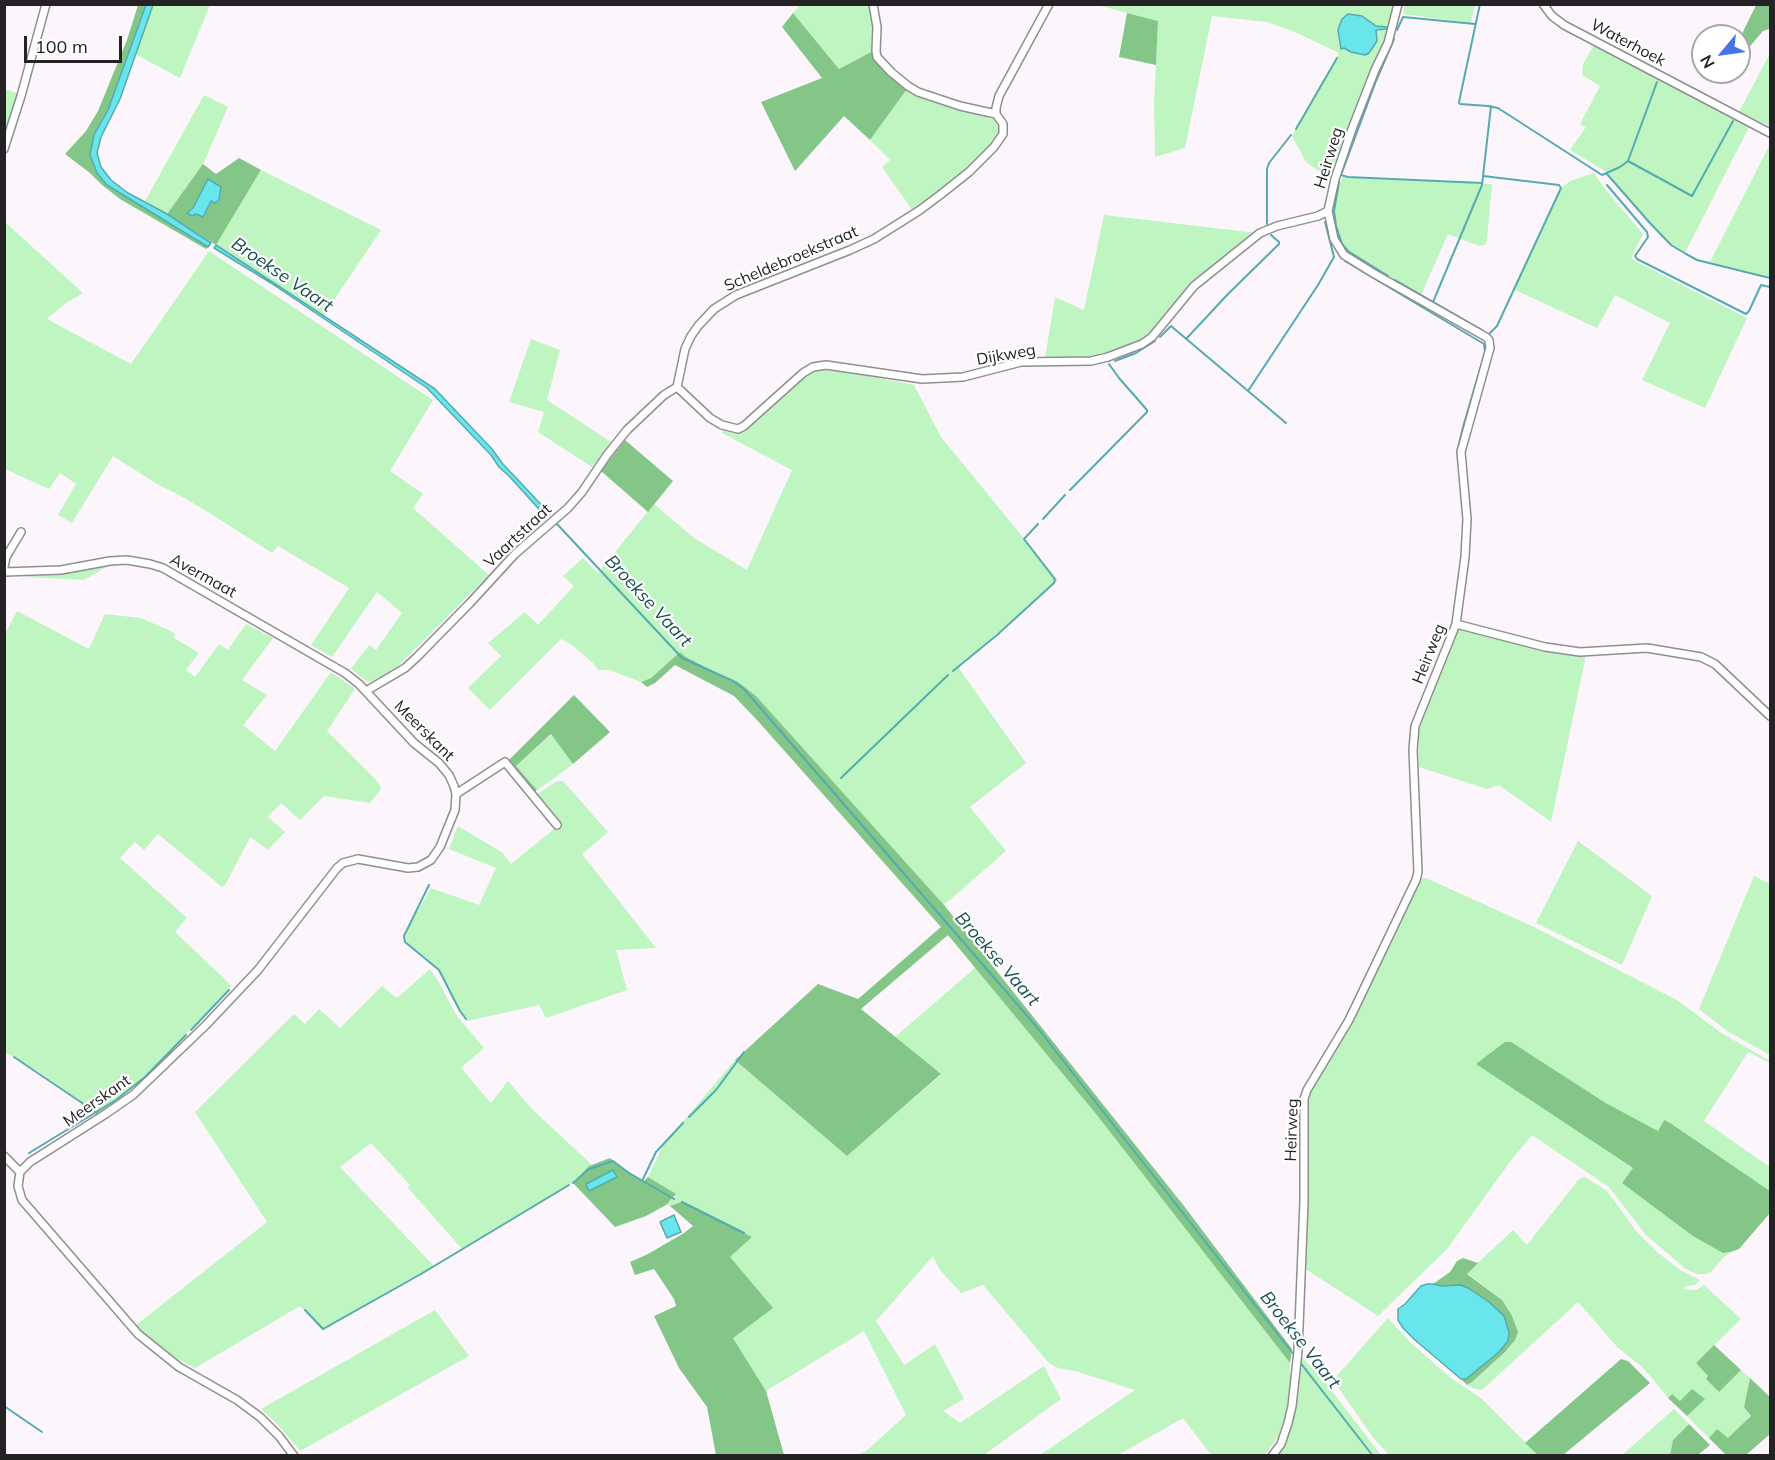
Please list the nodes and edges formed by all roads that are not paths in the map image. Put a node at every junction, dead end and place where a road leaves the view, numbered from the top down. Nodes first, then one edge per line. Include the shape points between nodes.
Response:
1 (46, 4) edge
2 (873, 4) edge
3 (1050, 4) edge
4 (1398, 4) edge
5 (1543, 4) edge
6 (996, 114) junction
7 (1770, 132) edge
8 (4, 149) edge
9 (1328, 212) junction
10 (677, 387) junction
11 (21, 532) dead end
12 (4, 567) edge
13 (4, 572) edge
14 (1456, 624) junction
15 (366, 691) junction
16 (1770, 716) edge
17 (456, 794) junction
18 (557, 825) dead end
19 (4, 1156) edge
20 (20, 1172) junction
21 (294, 1455) edge
22 (1272, 1455) edge

1 - 8 street
2 - 6 street via 877,57 891,72 918,92
3 - 6 street, Scheldebroekstraat via 999,96
4 - 9 street, Heirweg via 1388,43 1335,179
5 - 7 street, Waterhoek via 1564,25
6 - 10 street, Scheldebroekstraat via 1003,124 1003,134 994,147 920,210 850,250 744,291 714,309 692,336
9 - 10 street, Dijkweg via 1260,233 1194,286 1152,337 1108,357 1091,361 1021,362 963,377 922,379 826,365 813,367 738,429 710,418
9 - 14 street, Heirweg via 1334,239 1344,255 1489,340 1461,452 1467,519
10 - 15 street, Vaartstraat via 627,430 582,492 515,554 417,657
11 - 12 street
13 - 15 street, Avermaat via 61,570 127,560 163,568 345,673
14 - 16 street via 1580,652 1647,648 1701,657 1715,664
14 - 22 street, Heirweg via 1415,726 1416,880 1349,1020 1304,1099 1304,1201 1296,1365 1288,1423 1281,1444
15 - 17 street, Meerskant via 414,743 444,768
17 - 18 street via 505,762
17 - 20 street, Meerskant via 455,810 431,860 408,867 358,859 337,868 258,970 205,1026 133,1095
19 - 20 street
20 - 21 street via 22,1200 138,1334 179,1367 260,1417

